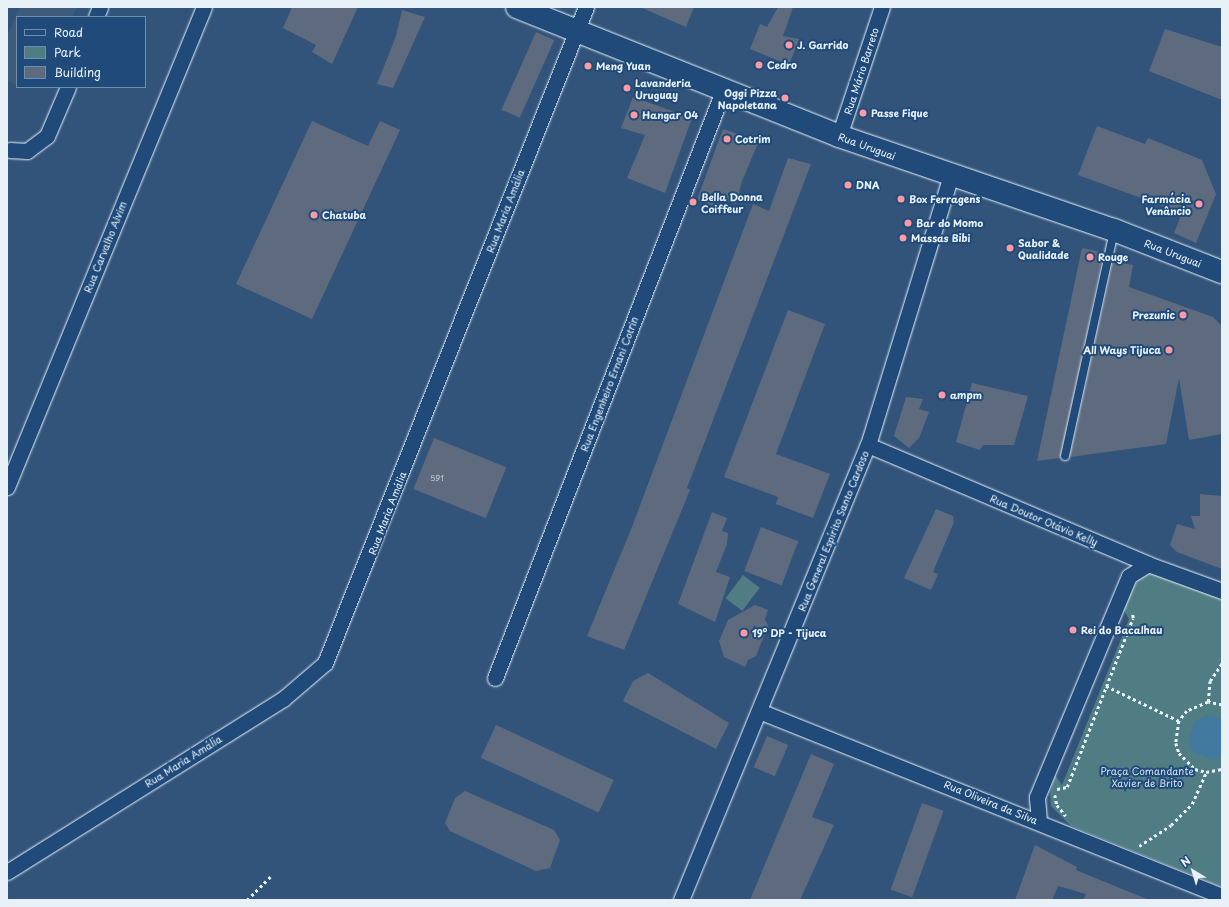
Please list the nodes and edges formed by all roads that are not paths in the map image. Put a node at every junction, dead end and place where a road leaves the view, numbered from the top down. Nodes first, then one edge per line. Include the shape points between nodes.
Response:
1 (204, 7) edge
2 (517, 7) edge
3 (586, 7) edge
4 (882, 7) edge
5 (577, 30) junction
6 (68, 88) edge
7 (723, 91) junction
8 (839, 136) junction
9 (10, 150) dead end
10 (951, 175) junction
11 (1114, 230) junction
12 (1222, 272) edge
13 (868, 445) junction
14 (1065, 456) dead end
15 (7, 487) edge
16 (1148, 564) junction
17 (1222, 591) edge
18 (495, 678) dead end
19 (760, 711) junction
20 (1039, 821) junction
21 (7, 872) edge
22 (1222, 896) edge
23 (682, 900) edge

1 - 15 street, Rua Carvalho Alvim
2 - 5 main road, Rua Uruguai
3 - 5 street, Rua Maria Amália
4 - 8 street, Rua Mário Barreto
5 - 7 main road, Rua Uruguai
5 - 21 street, Rua Maria Amália via 325,663 283,699
6 - 9 street via 47,136 27,151
7 - 8 main road, Rua Uruguai
7 - 18 street, Rua Engenheiro Ernani Cotrin
8 - 10 main road, Rua Uruguai
10 - 11 main road, Rua Uruguai
10 - 13 street, Rua General Espírito Santo Cardoso
11 - 12 main road, Rua Uruguai
11 - 14 lane
13 - 16 street, Rua Doutor Otávio Kelly
13 - 19 street, Rua General Espírito Santo Cardoso
16 - 17 street, Rua Doutor Otávio Kelly
16 - 20 street via 1129,576 1037,797
19 - 20 street, Rua Oliveira da Silva
19 - 23 street, Rua General Espírito Santo Cardoso
20 - 22 street, Rua Oliveira da Silva

